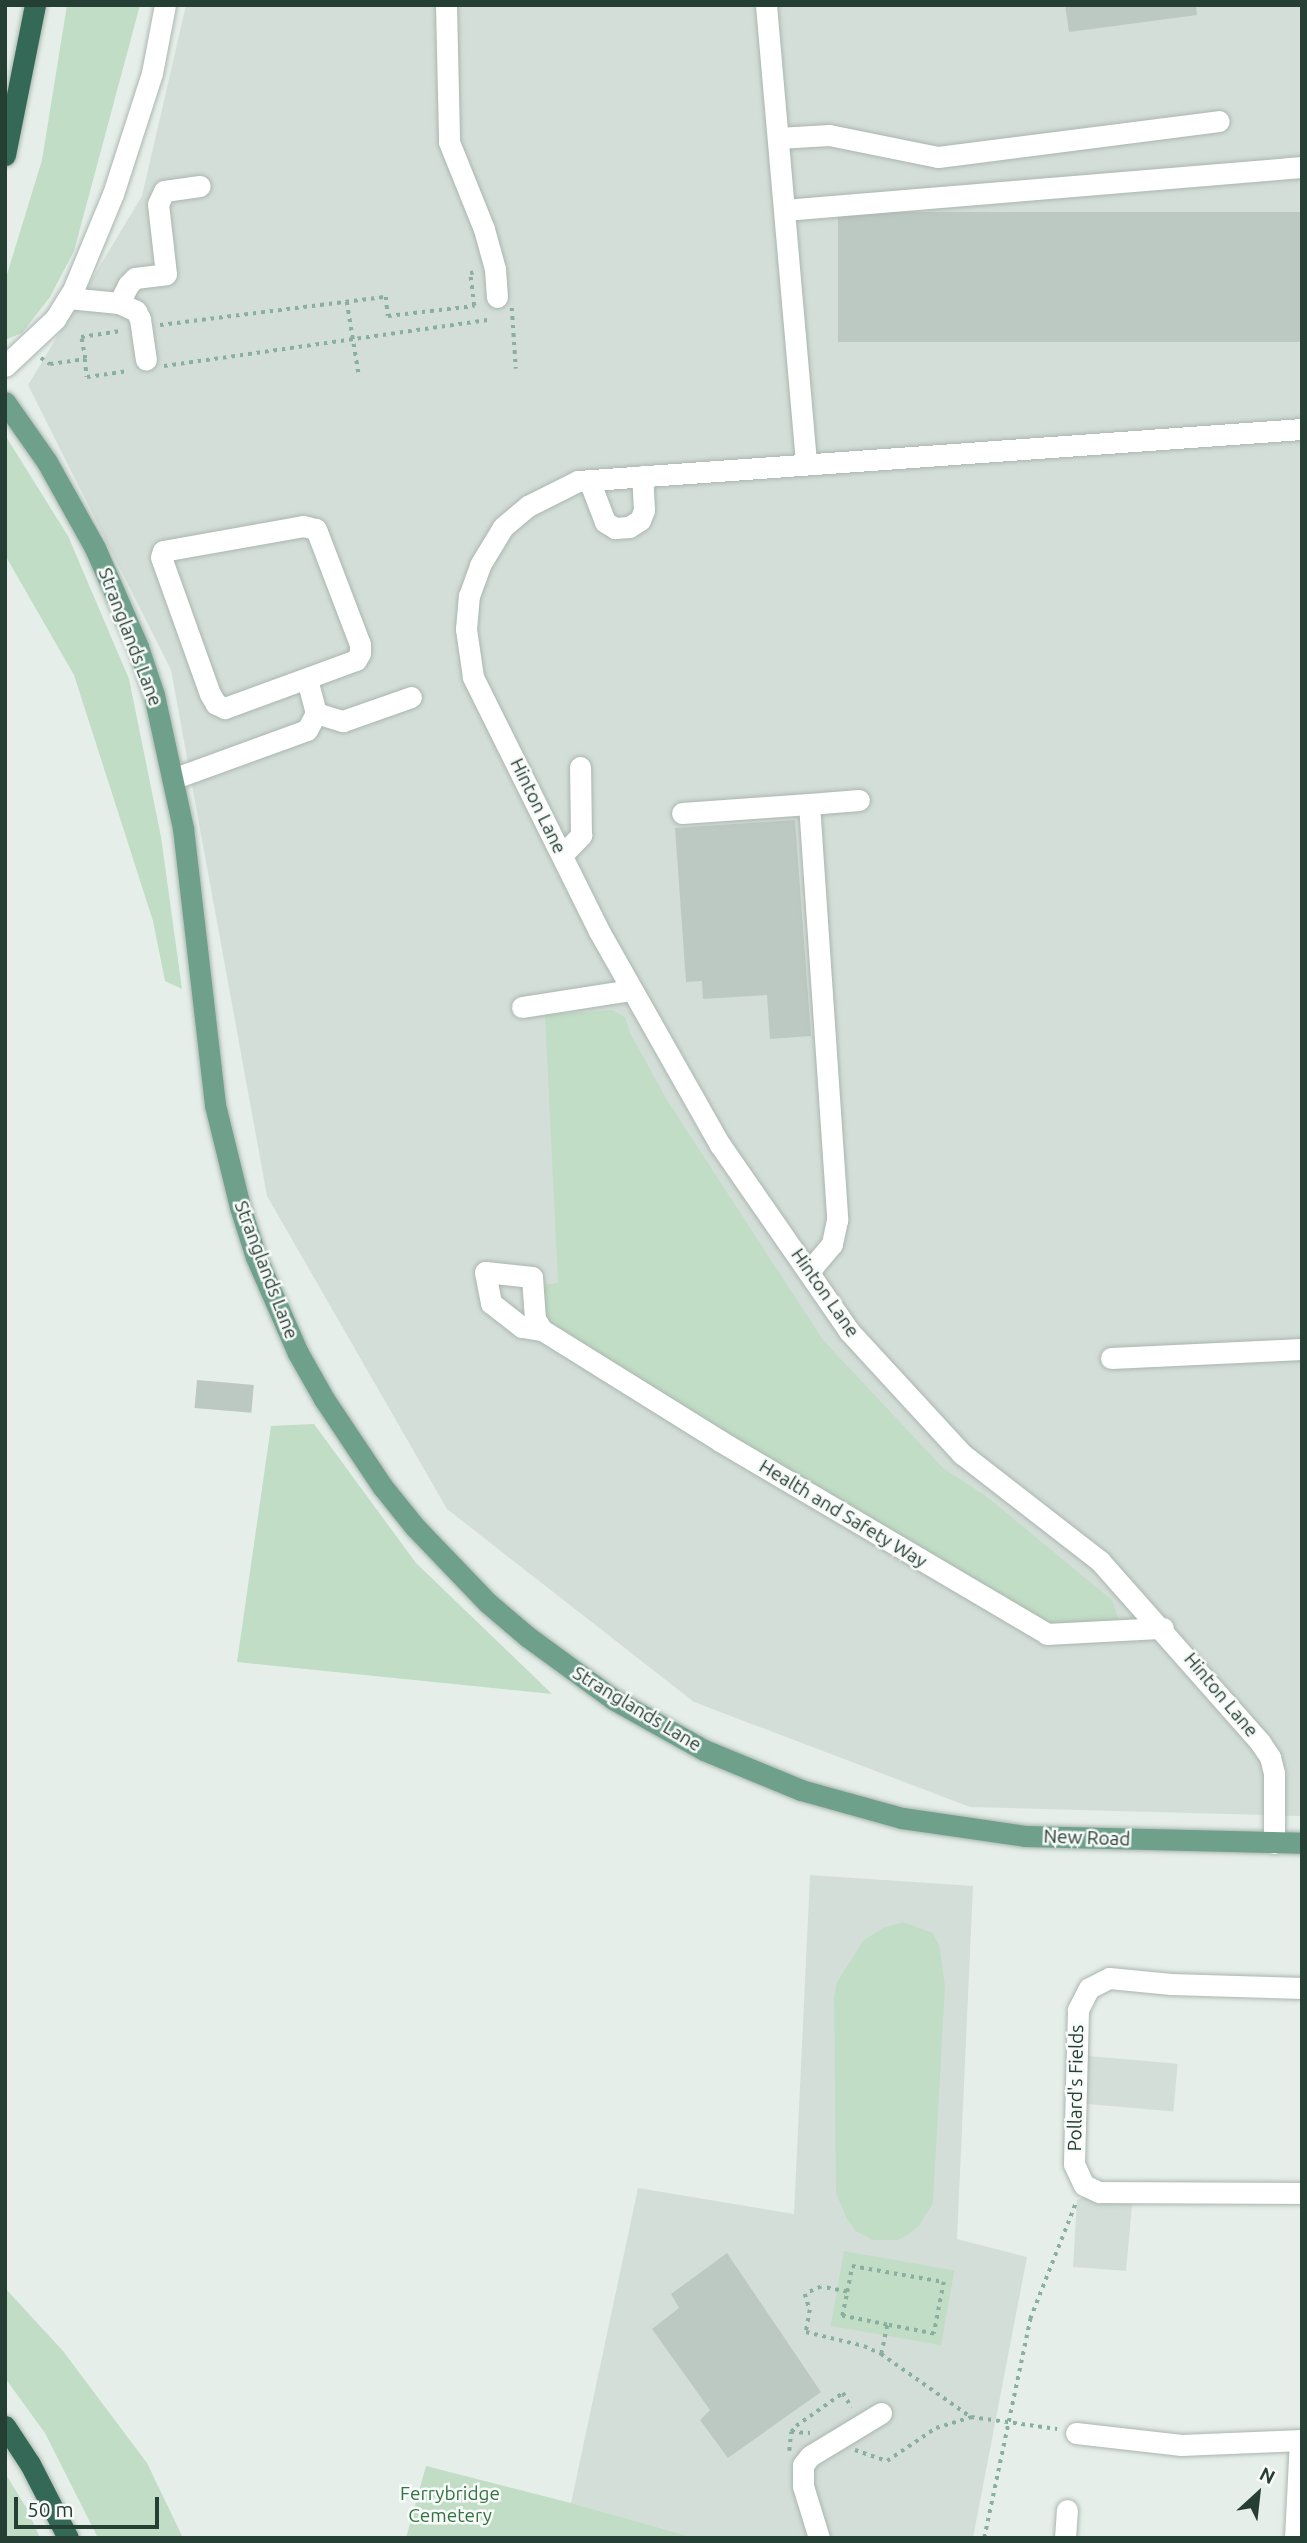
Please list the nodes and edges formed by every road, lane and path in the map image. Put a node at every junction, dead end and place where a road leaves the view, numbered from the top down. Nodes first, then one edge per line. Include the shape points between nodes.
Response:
1 (35, 5) edge
2 (165, 5) edge
3 (446, 5) edge
4 (766, 5) edge
5 (1219, 121) dead end
6 (778, 138) junction
7 (5, 155) edge
8 (1302, 167) edge
9 (200, 186) dead end
10 (784, 209) junction
11 (495, 270) junction
12 (504, 297) joint
13 (68, 298) junction
14 (347, 302) junction
15 (120, 303) junction
16 (488, 320) dead end
17 (142, 327) junction
18 (354, 338) junction
19 (26, 346) junction
20 (85, 359) junction
21 (5, 366) edge
22 (145, 366) junction
23 (516, 369) dead end
24 (359, 376) dead end
25 (5, 402) edge
26 (1302, 429) edge
27 (806, 464) junction
28 (642, 476) junction
29 (589, 480) junction
30 (307, 679) junction
31 (411, 697) dead end
32 (316, 713) junction
33 (580, 767) dead end
34 (174, 778) junction
35 (859, 800) dead end
36 (809, 804) junction
37 (682, 813) dead end
38 (562, 855) junction
39 (631, 990) junction
40 (522, 1007) dead end
41 (809, 1271) junction
42 (542, 1330) junction
43 (1302, 1349) edge
44 (1111, 1358) dead end
45 (1163, 1628) junction
46 (902, 1818) joint
47 (1274, 1843) junction
48 (1302, 1843) edge
49 (1302, 1988) edge
50 (1084, 2185) junction
51 (1302, 2193) edge
52 (847, 2292) junction
53 (887, 2325) junction
54 (881, 2354) junction
55 (881, 2413) dead end
56 (971, 2417) junction
57 (1009, 2421) junction
58 (5, 2426) edge
59 (791, 2432) dead end
60 (1076, 2433) joint
61 (1301, 2440) edge
62 (835, 2441) junction
63 (1067, 2510) dead end
64 (68, 2538) edge
65 (819, 2538) edge
66 (984, 2538) edge
67 (1065, 2538) edge
68 (1295, 2538) edge

1 - 7 highway
2 - 13 street via 152,73 121,170
3 - 11 street via 449,142 484,229
4 - 6 street
5 - 6 street via 938,157 829,135
6 - 10 street
8 - 10 street
9 - 15 street via 164,191 158,204 166,274 135,278
10 - 27 street
11 - 12 street
11 - 14 path via 470,273 474,306 388,316 386,297
12 - 23 path
13 - 15 street
13 - 19 street via 55,319
14 - 17 path
14 - 18 path
15 - 17 street via 136,311
16 - 18 path
17 - 20 path via 81,337
17 - 22 street
18 - 22 path
18 - 24 path
19 - 20 path via 50,364
19 - 21 street
20 - 22 path via 87,377
25 - 34 main road, Stranglands Lane via 72,504 115,590 155,695
26 - 27 street
27 - 28 street
28 - 29 street
28 - 29 street via 644,510 640,520 629,527 615,528 605,522
29 - 38 street, Hinton Lane via 528,506 498,534 469,596 468,657 473,677
30 - 30 street via 233,707 216,704 161,557 163,551 303,526 316,530 360,653 356,660
30 - 32 street
31 - 32 street via 343,721
32 - 34 street via 307,730
33 - 38 street via 581,835
34 - 46 main road, Stranglands Lane via 191,882 210,1070 226,1156 276,1306 305,1364 382,1486 450,1566 528,1637 602,1691 658,1726 752,1771
35 - 36 street
36 - 37 street
36 - 41 street via 837,1220 832,1244
38 - 39 street, Hinton Lane
39 - 40 street
39 - 41 street, Hinton Lane via 720,1145
41 - 45 street, Hinton Lane via 849,1332 962,1454 1100,1561
42 - 42 street, Health and Safety Way via 535,1320 532,1277 485,1272 496,1310 522,1327
42 - 45 street, Health and Safety Way via 1047,1634
43 - 44 street
45 - 47 street, Hinton Lane via 1270,1757
46 - 47 main road, New Road via 1025,1836
47 - 48 main road
49 - 50 street, Pollard's Fields via 1109,1978 1089,1988 1078,2010 1074,2164
50 - 51 street via 1099,2192 1133,2194
50 - 57 path via 1030,2319
52 - 53 path via 842,2316
52 - 53 path via 852,2266 944,2282 934,2334
52 - 54 path via 821,2287 805,2294 810,2310 806,2332
53 - 54 path
54 - 56 path
55 - 62 street
56 - 57 path
56 - 62 path via 936,2428 887,2461
57 - 60 path
57 - 66 path
58 - 64 highway
59 - 62 path via 817,2433 825,2428
60 - 61 street via 1181,2445
61 - 68 street
62 - 65 street via 810,2456 801,2476
63 - 67 street

